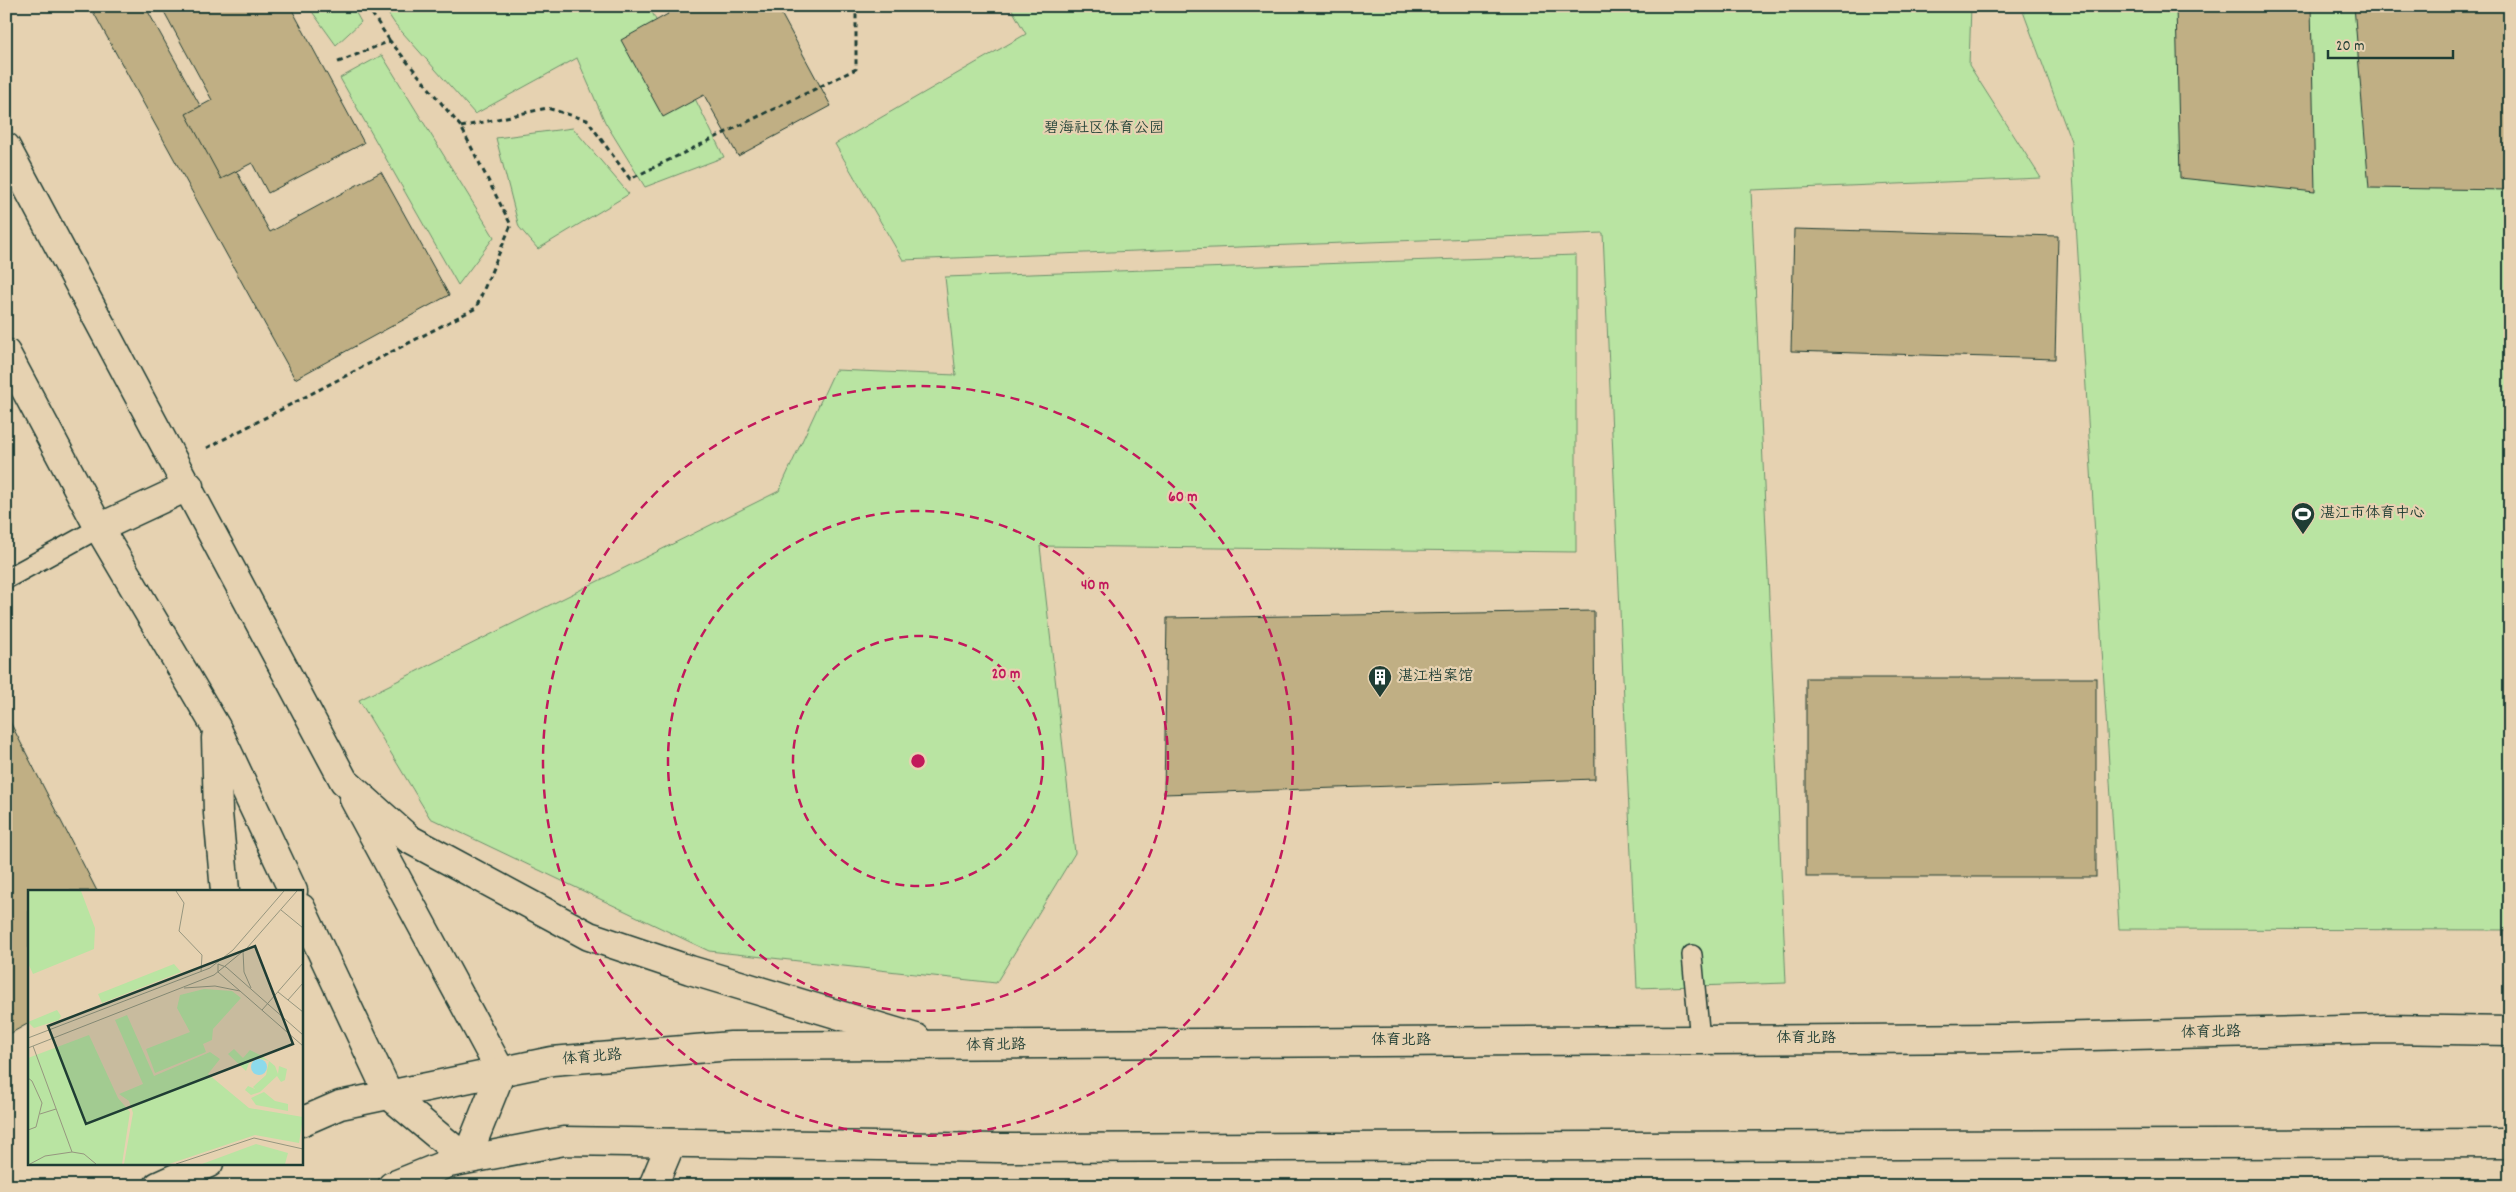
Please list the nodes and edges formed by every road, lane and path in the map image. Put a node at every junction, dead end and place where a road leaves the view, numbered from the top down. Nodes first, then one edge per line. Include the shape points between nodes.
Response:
1 (367, 6) edge
2 (856, 6) edge
3 (390, 41) junction
4 (336, 63) dead end
5 (460, 127) junction
6 (6, 146) edge
7 (6, 353) edge
8 (207, 448) dead end
9 (189, 486) junction
10 (99, 528) junction
11 (6, 579) edge
12 (216, 726) junction
13 (344, 781) junction
14 (225, 890) edge
15 (293, 890) edge
16 (302, 910) edge
17 (1692, 956) dead end
18 (2510, 1032) edge
19 (1700, 1040) junction
20 (941, 1046) junction
21 (501, 1072) junction
22 (389, 1095) junction
23 (302, 1122) edge
24 (671, 1143) junction
25 (2510, 1143) edge
26 (466, 1159) junction
27 (152, 1164) edge
28 (207, 1164) edge
29 (149, 1186) edge
30 (158, 1186) edge
31 (392, 1186) edge
32 (653, 1186) edge

1 - 3 path
2 - 5 path via 856,69 630,179 587,120 547,108
3 - 4 path
3 - 5 path
5 - 8 path via 510,225 476,308
6 - 9 main road
7 - 10 main road
9 - 10 main road
9 - 13 main road
10 - 11 lane
10 - 12 main road
12 - 14 main road via 218,813
12 - 15 main road
13 - 20 main road via 409,839 589,936
13 - 21 main road
16 - 22 main road
17 - 19 lane
18 - 19 main road, 体育北路 via 2386,1029 2006,1038
19 - 20 main road, 体育北路
20 - 21 main road, 体育北路 via 731,1046 552,1061
21 - 22 main road, 体育北路
21 - 26 main road
22 - 23 main road, 体育北路 via 340,1105
22 - 26 main road
24 - 25 main road via 1000,1148
24 - 26 main road via 564,1141
24 - 32 main road
26 - 31 main road
27 - 29 main road
28 - 30 main road

